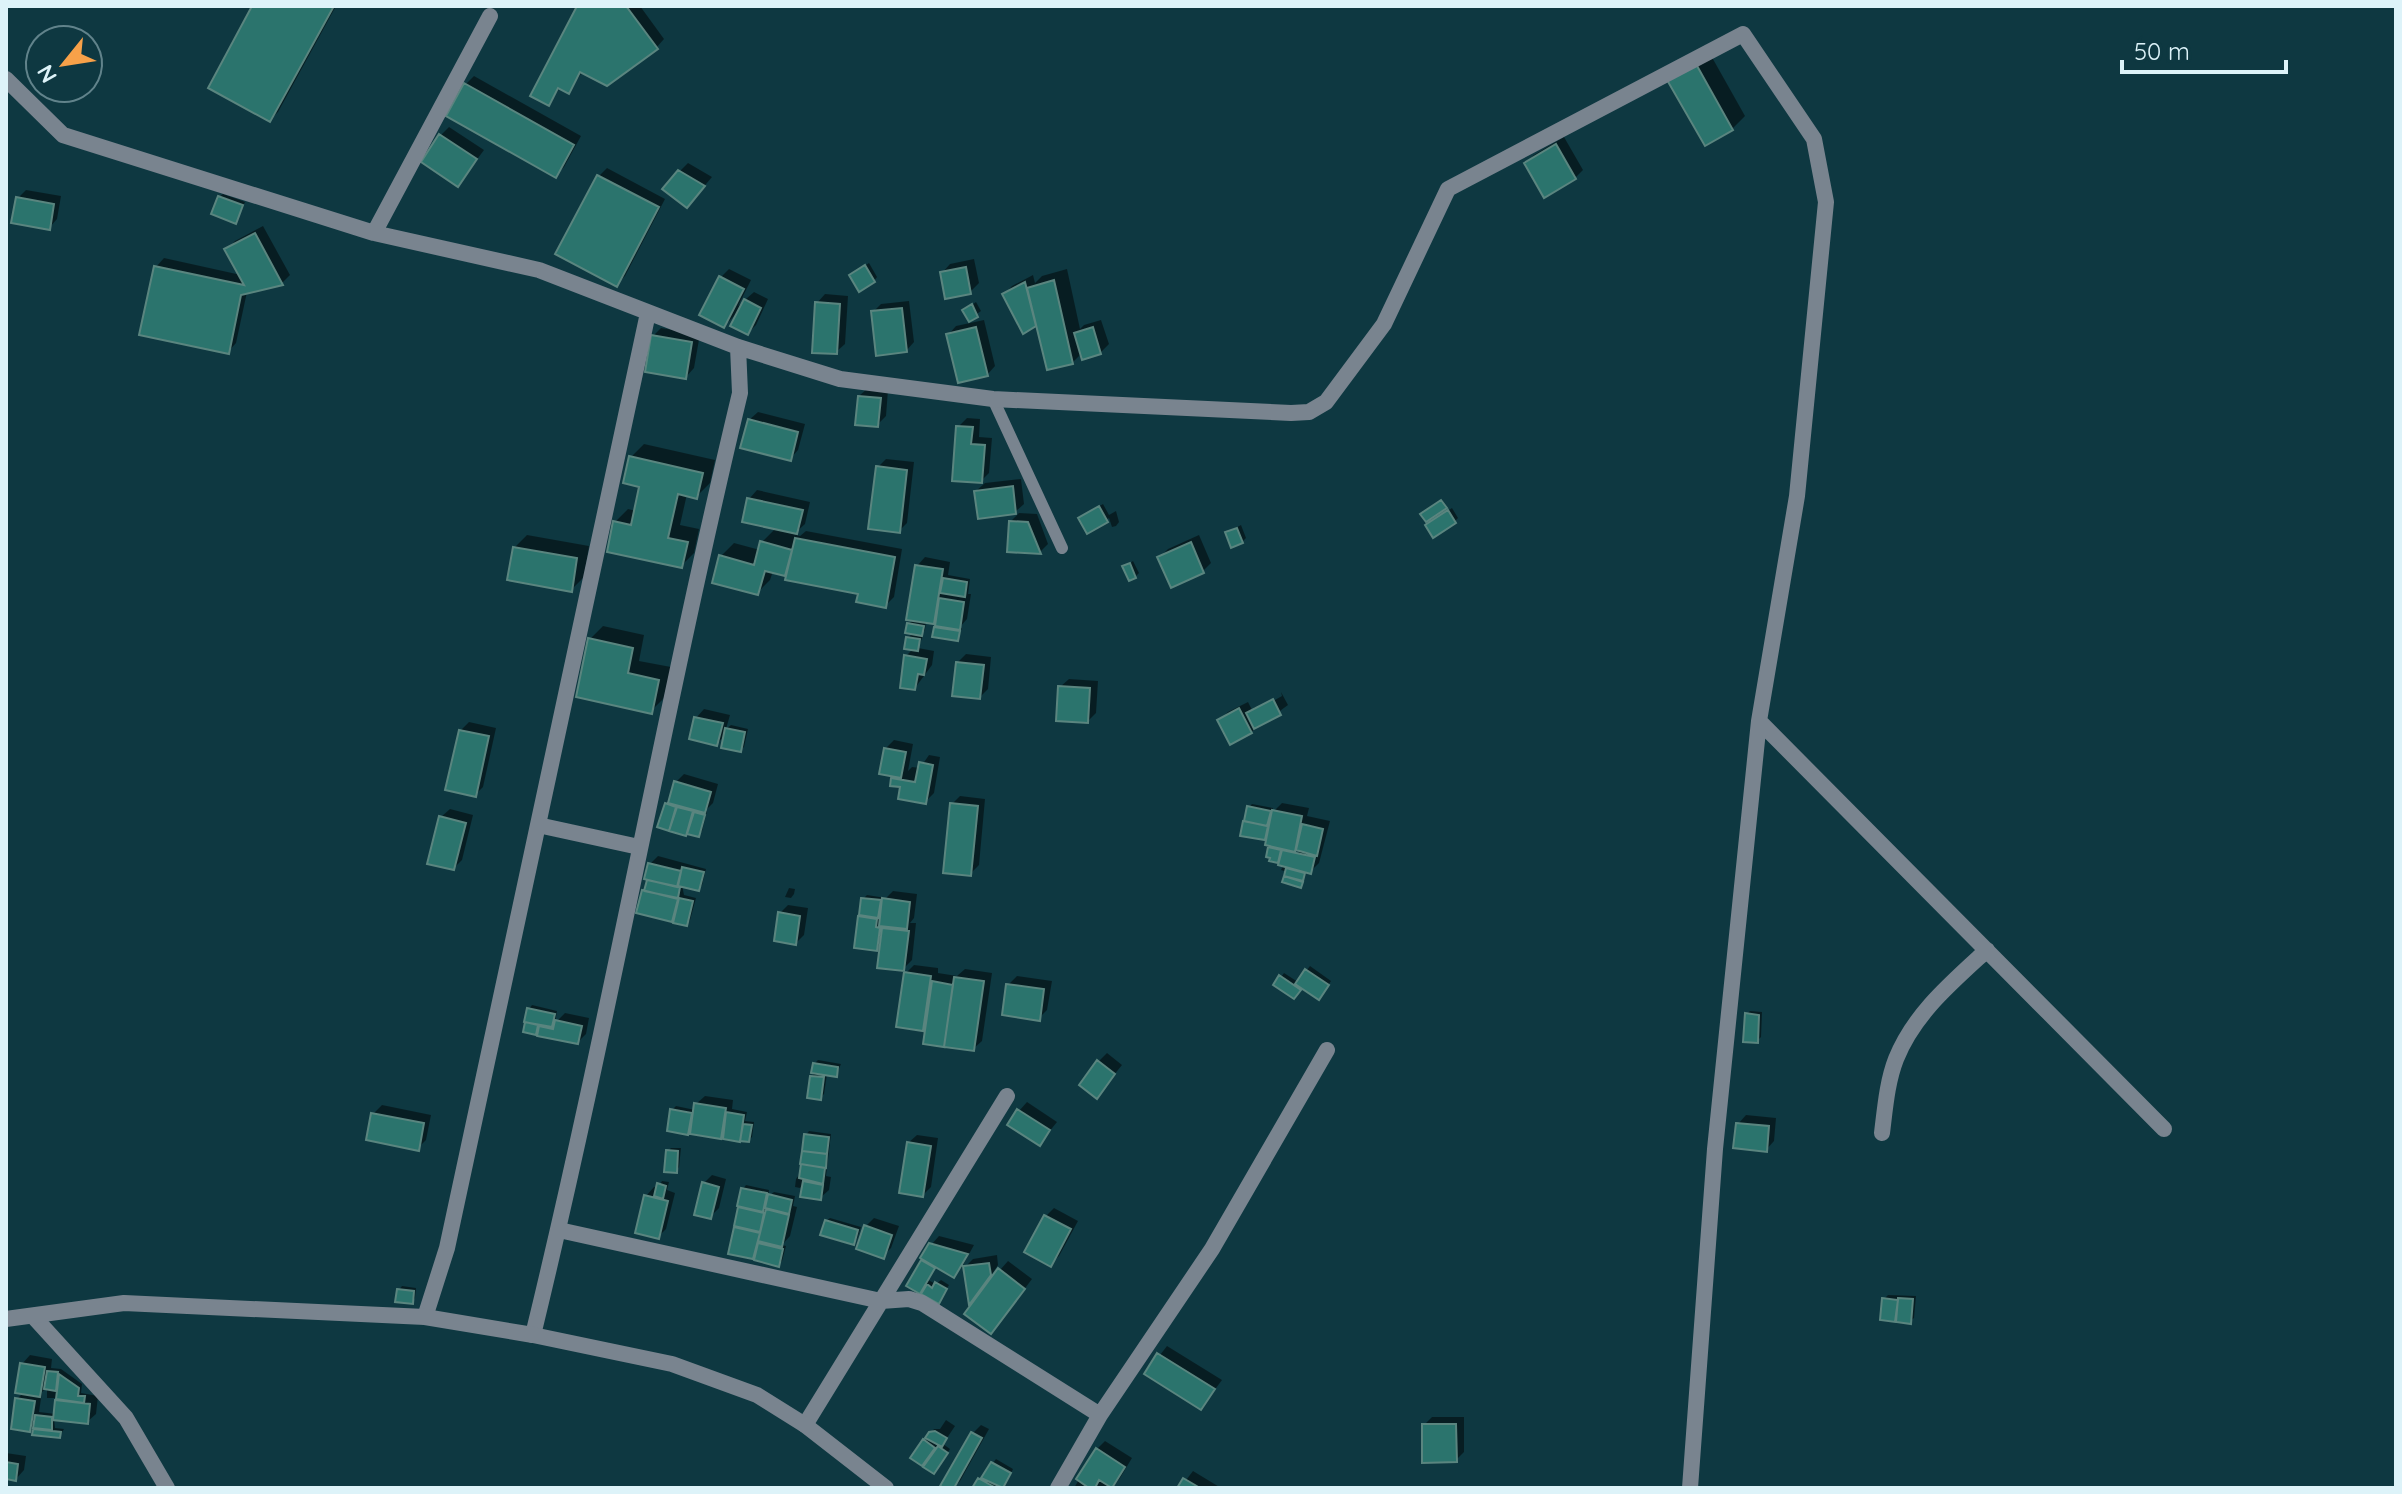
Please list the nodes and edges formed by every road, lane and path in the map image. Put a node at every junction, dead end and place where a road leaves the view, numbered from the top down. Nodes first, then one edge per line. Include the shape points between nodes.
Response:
1 (490, 16) dead end
2 (6, 79) edge
3 (374, 233) junction
4 (648, 313) junction
5 (738, 347) junction
6 (993, 399) junction
7 (1062, 548) dead end
8 (1759, 721) junction
9 (538, 825) junction
10 (639, 847) junction
11 (1987, 950) junction
12 (1327, 1050) dead end
13 (1007, 1096) dead end
14 (2164, 1129) dead end
15 (1882, 1133) dead end
16 (559, 1230) junction
17 (881, 1301) junction
18 (33, 1316) junction
19 (425, 1317) junction
20 (6, 1319) edge
21 (533, 1335) junction
22 (1100, 1415) junction
23 (805, 1425) junction
24 (167, 1488) edge
25 (886, 1488) edge
26 (1058, 1488) edge
27 (1690, 1488) edge

1 - 3 street
2 - 3 street via 63,135
3 - 4 street via 539,270
4 - 5 street
4 - 9 street
5 - 6 street via 840,379
5 - 10 street via 740,393
6 - 7 lane
6 - 8 street via 1309,412 1326,402 1384,324 1448,189 1743,34 1814,139 1826,202 1797,496
8 - 11 street
8 - 27 street via 1715,1149
9 - 10 street
9 - 19 street via 447,1248
10 - 16 street
11 - 14 street
11 - 15 street via 1911,1027 1895,1062
12 - 22 street via 1212,1249
13 - 17 street
16 - 17 street
16 - 21 street
17 - 22 street via 922,1303
17 - 23 street
18 - 19 street via 124,1303
18 - 20 street
18 - 24 street via 126,1418
19 - 21 street
21 - 23 street via 672,1364 757,1395
22 - 26 street
23 - 25 street

